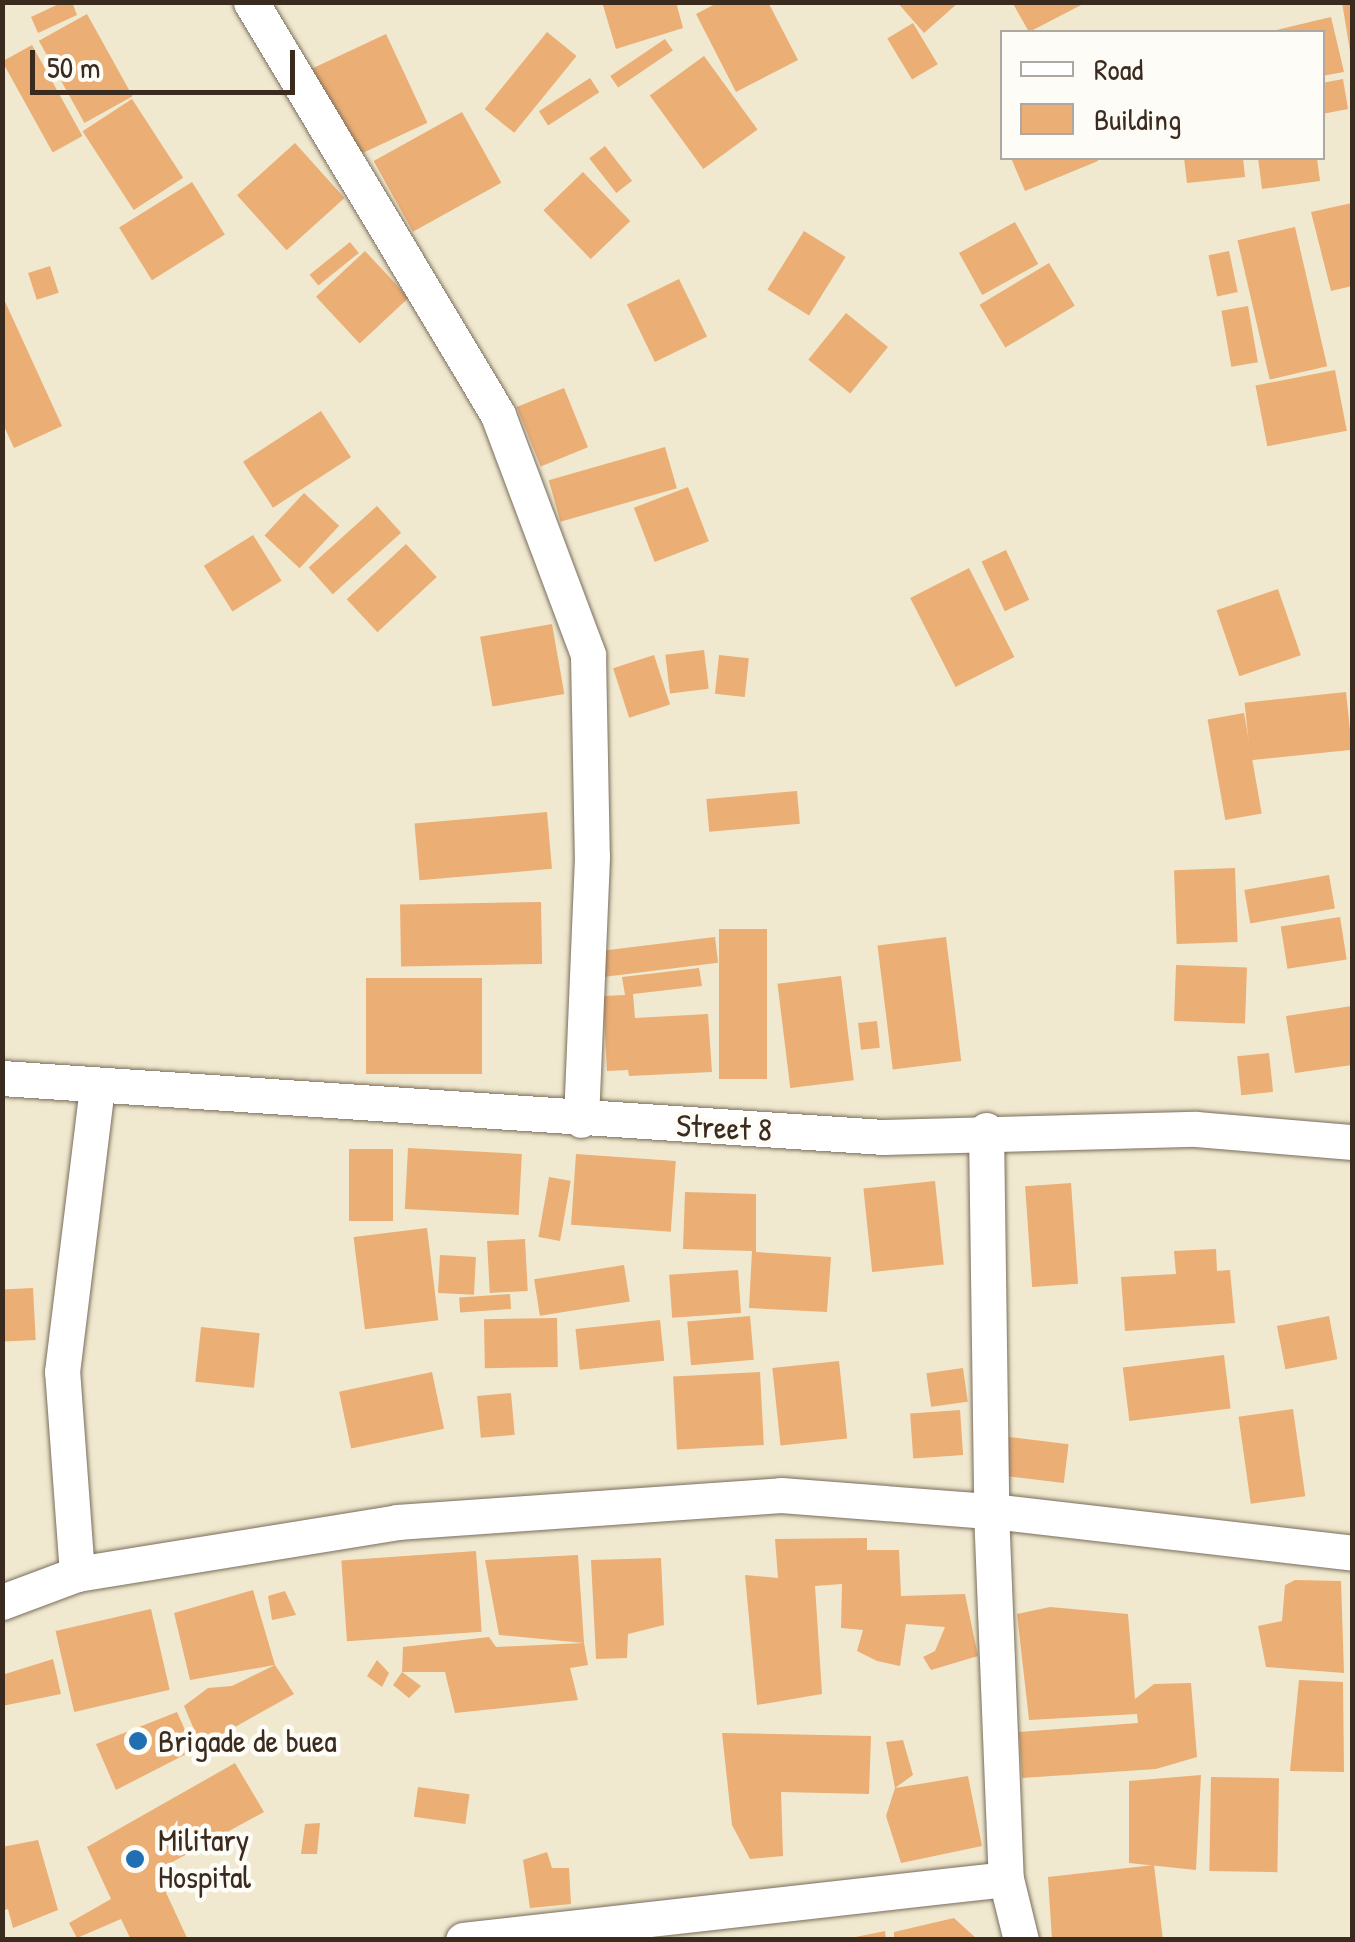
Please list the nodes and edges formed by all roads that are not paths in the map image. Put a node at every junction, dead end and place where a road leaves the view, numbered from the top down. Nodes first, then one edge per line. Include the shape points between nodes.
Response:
1 (251, 2) edge
2 (2, 1078) edge
3 (97, 1085) junction
4 (582, 1120) junction
5 (986, 1130) junction
6 (1352, 1142) edge
7 (991, 1511) junction
8 (1352, 1553) edge
9 (77, 1574) junction
10 (2, 1602) edge
11 (1006, 1878) junction
12 (463, 1940) edge
13 (1021, 1940) edge

1 - 4 street via 498,415 588,655 592,857
2 - 3 street, Street 8
3 - 4 street, Street 8
3 - 9 street via 62,1372
4 - 5 street, Street 8 via 882,1138
5 - 6 street, Street 8 via 1196,1130
5 - 7 street
7 - 8 street
7 - 9 street via 762,1496 397,1522
7 - 11 street
9 - 10 street
11 - 12 street
11 - 13 street

